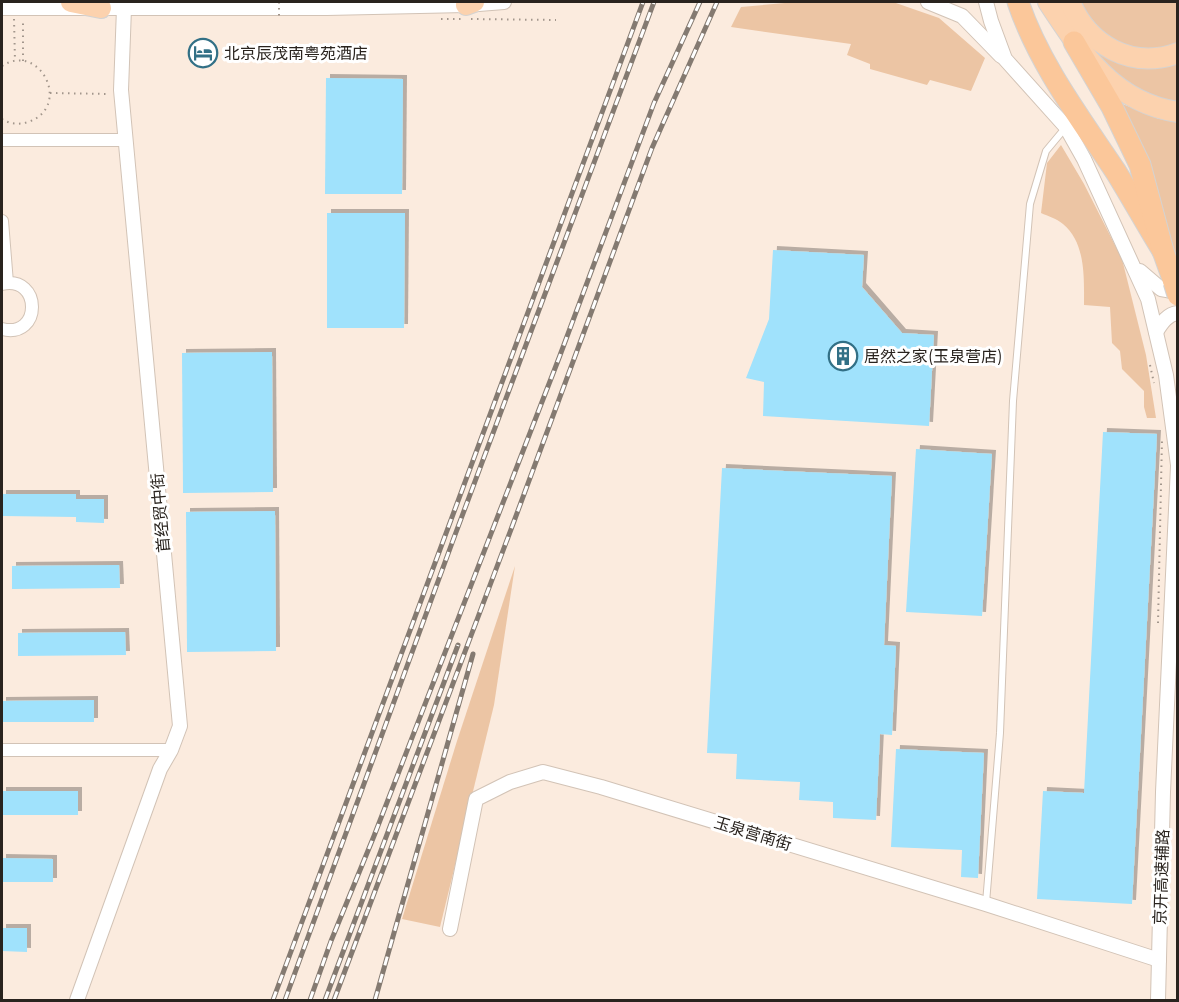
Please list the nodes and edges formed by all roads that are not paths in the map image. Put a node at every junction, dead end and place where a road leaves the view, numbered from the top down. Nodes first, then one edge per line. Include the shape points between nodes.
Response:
1 (71, 2) edge
2 (504, 2) edge
3 (928, 2) edge
4 (986, 2) edge
5 (1018, 2) edge
6 (1048, 2) edge
7 (1070, 2) edge
8 (470, 3) edge
9 (6, 8) edge
10 (101, 8) junction
11 (124, 8) junction
12 (1074, 42) junction
13 (1178, 53) edge
14 (1005, 59) junction
15 (1178, 112) edge
16 (1066, 128) junction
17 (2, 140) edge
18 (125, 140) junction
19 (2, 221) edge
20 (1163, 251) junction
21 (1131, 261) junction
22 (4, 284) edge
23 (1176, 289) edge
24 (1178, 313) edge
25 (2, 329) edge
26 (1156, 332) junction
27 (1178, 465) edge
28 (2, 750) edge
29 (171, 750) junction
30 (1170, 792) edge
31 (986, 904) junction
32 (450, 929) dead end
33 (1159, 960) junction
34 (77, 1000) edge
35 (1158, 1000) edge

1 - 10 highway
2 - 8 street
3 - 14 street, 京开高速辅路 via 962,16
4 - 14 street
5 - 20 highway via 1024,22 1053,77
6 - 12 highway
7 - 13 highway via 1080,22 1110,49 1149,59
8 - 11 street
9 - 10 street
10 - 11 street
11 - 18 street, 首经贸中街 via 121,94
12 - 15 highway via 1107,81 1135,98
12 - 20 highway via 1140,165
14 - 16 street, 京开高速辅路
16 - 21 street, 京开高速辅路
16 - 31 lane via 1046,152 1030,204 1013,401 1000,734
17 - 18 street
18 - 29 street, 首经贸中街 via 180,726
19 - 22 street
20 - 23 highway
21 - 23 street via 1161,289
21 - 26 street, 京开高速辅路 via 1148,299
22 - 25 street via 21,286 33,307 21,327
24 - 26 street via 1165,319
26 - 27 street, 京开高速辅路
27 - 30 street, 京开高速辅路
28 - 29 street
29 - 34 street, 首经贸中街 via 160,769
30 - 33 street, 京开高速辅路
31 - 32 street, 玉泉营南街 via 543,771 476,798
31 - 33 street, 玉泉营南街
33 - 35 street, 京开高速辅路

